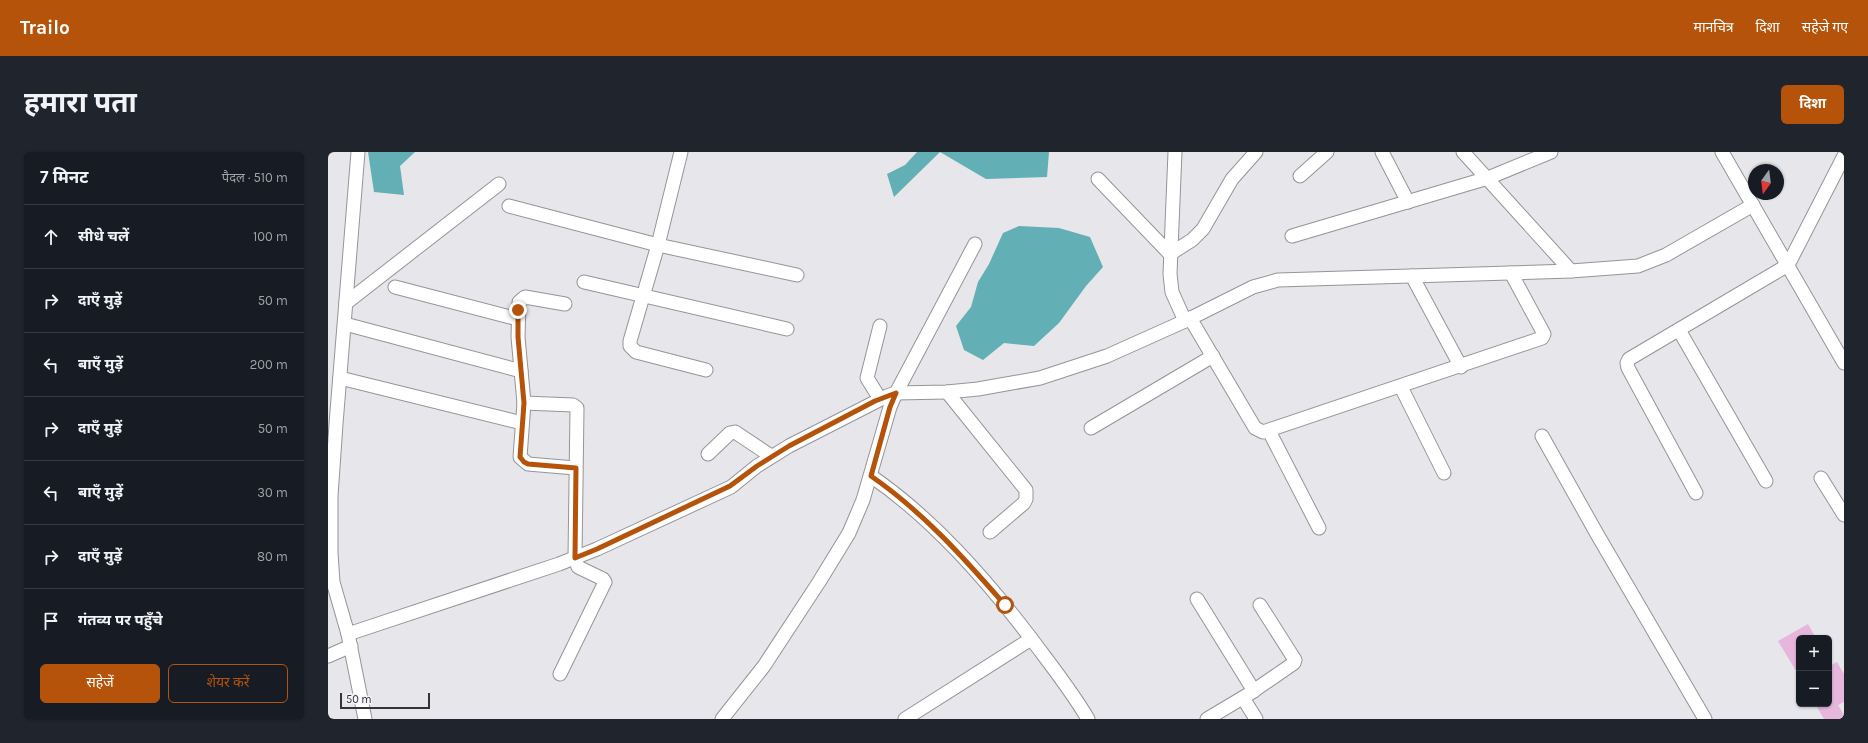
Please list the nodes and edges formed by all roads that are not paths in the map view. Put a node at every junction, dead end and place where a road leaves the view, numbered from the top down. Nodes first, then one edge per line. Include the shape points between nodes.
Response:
1 (358, 152) edge
2 (681, 152) edge
3 (1175, 152) edge
4 (1256, 152) edge
5 (1327, 152) edge
6 (1382, 152) edge
7 (1463, 152) edge
8 (1551, 152) edge
9 (1722, 152) edge
10 (1844, 156) edge
11 (1300, 176) dead end
12 (1488, 178) junction
13 (1098, 179) dead end
14 (499, 184) dead end
15 (1408, 202) junction
16 (1753, 205) junction
17 (509, 206) dead end
18 (1292, 236) dead end
19 (975, 244) dead end
20 (658, 246) junction
21 (1170, 254) junction
22 (1788, 265) junction
23 (1570, 272) junction
24 (1511, 273) junction
25 (797, 275) dead end
26 (1412, 276) junction
27 (584, 282) dead end
28 (395, 287) dead end
29 (642, 297) junction
30 (346, 303) junction
31 (565, 304) dead end
32 (518, 319) junction
33 (1188, 320) junction
34 (344, 324) junction
35 (880, 326) dead end
36 (787, 329) dead end
37 (1678, 330) junction
38 (1213, 356) junction
39 (1844, 363) edge
40 (1460, 367) junction
41 (521, 370) junction
42 (706, 370) dead end
43 (340, 378) junction
44 (1401, 387) junction
45 (947, 392) junction
46 (896, 393) junction
47 (880, 399) junction
48 (524, 403) junction
49 (522, 423) junction
50 (1091, 428) dead end
51 (1269, 431) junction
52 (1542, 436) dead end
53 (708, 454) dead end
54 (771, 456) junction
55 (576, 468) junction
56 (1444, 473) dead end
57 (871, 476) junction
58 (1821, 478) dead end
59 (1766, 481) dead end
60 (1696, 493) dead end
61 (1844, 515) edge
62 (1319, 528) dead end
63 (990, 532) dead end
64 (329, 554) edge
65 (575, 558) junction
66 (1197, 599) dead end
67 (1260, 605) dead end
68 (1031, 639) junction
69 (349, 640) junction
70 (328, 656) edge
71 (560, 674) dead end
72 (1249, 694) junction
73 (365, 719) edge
74 (722, 719) edge
75 (905, 719) edge
76 (1088, 719) edge
77 (1208, 719) edge
78 (1256, 719) edge
79 (1705, 719) edge

1 - 30 street
2 - 20 street
3 - 21 street
4 - 21 street via 1232,179 1198,235
5 - 11 street
6 - 15 street
7 - 12 street
8 - 12 street
9 - 16 street
10 - 22 street
12 - 15 street
12 - 23 street
13 - 21 street
14 - 30 street
15 - 18 street
16 - 22 street
16 - 23 street via 1653,261 1638,266
17 - 20 street
19 - 46 street
20 - 25 street
20 - 29 street
21 - 33 street via 1172,292
22 - 37 street
22 - 39 street
23 - 24 street
24 - 26 street
24 - 40 street via 1544,334 1542,338
26 - 33 street via 1278,280 1253,287
26 - 40 street
27 - 29 street
28 - 32 street
29 - 36 street
29 - 42 street via 630,341 632,349
30 - 34 street
31 - 32 street via 525,297 519,302
32 - 41 street
33 - 38 street
33 - 45 street via 1107,356 1055,374 1004,386
34 - 41 street
34 - 43 street
35 - 47 street via 867,378
37 - 59 street
37 - 60 street via 1629,359 1627,363
38 - 50 street
38 - 51 street via 1255,428 1259,431
40 - 44 street
41 - 48 street
43 - 49 street
43 - 64 street
44 - 51 street
44 - 56 street
45 - 46 street
45 - 63 street via 1026,490 1024,503
46 - 47 street
46 - 57 street
47 - 54 street
48 - 49 street
48 - 55 street via 576,406
49 - 55 street via 520,457 524,462
51 - 62 street
52 - 79 street
53 - 54 street via 730,433 736,432
54 - 65 street via 730,486
55 - 65 street
57 - 68 street via 921,514 973,568
57 - 74 street via 848,533 819,582 764,666
58 - 61 street
64 - 69 street via 333,582
65 - 69 street
65 - 71 street via 578,566 605,580 605,585
66 - 72 street
67 - 72 street via 1295,662
68 - 75 street
68 - 76 street via 1058,673
69 - 70 street
69 - 73 street
72 - 77 street
72 - 78 street

